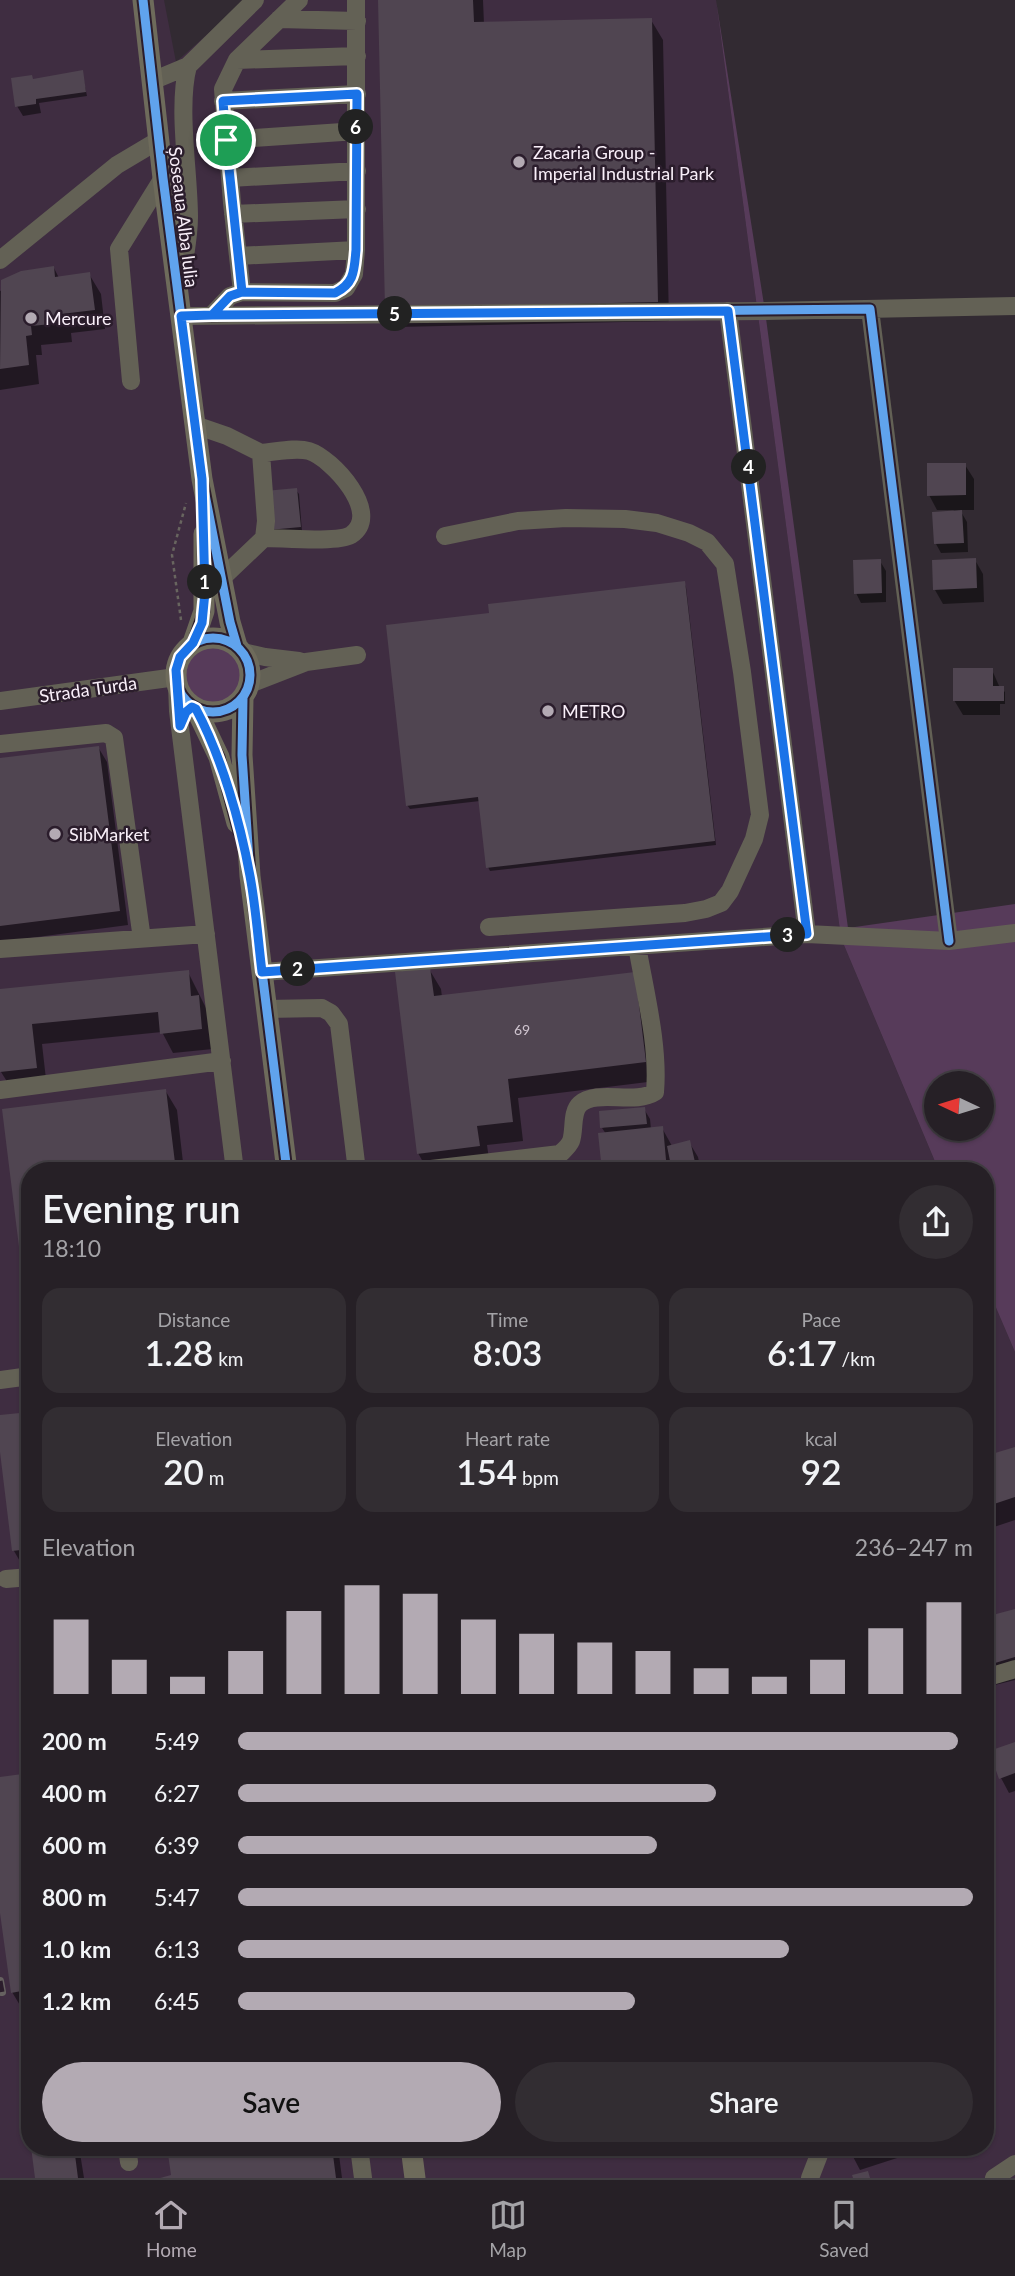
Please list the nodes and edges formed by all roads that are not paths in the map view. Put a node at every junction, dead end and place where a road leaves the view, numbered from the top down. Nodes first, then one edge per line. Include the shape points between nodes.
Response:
1 (143, 0) edge
2 (255, 0) edge
3 (299, 0) edge
4 (356, 0) edge
5 (279, 19) junction
6 (357, 21) junction
7 (357, 56) junction
8 (237, 60) junction
9 (188, 66) junction
10 (152, 81) junction
11 (357, 94) junction
12 (223, 101) junction
13 (356, 131) junction
14 (226, 140) junction
15 (159, 141) junction
16 (357, 171) junction
17 (163, 178) junction
18 (230, 178) junction
19 (357, 209) junction
20 (233, 215) junction
21 (356, 250) junction
22 (238, 256) junction
23 (0, 260) edge
24 (242, 292) junction
25 (1015, 306) edge
26 (180, 307) junction
27 (870, 309) junction
28 (728, 311) junction
29 (212, 315) junction
30 (131, 381) dead end
31 (195, 425) junction
32 (261, 453) junction
33 (202, 479) junction
34 (445, 536) dead end
35 (264, 538) junction
36 (222, 578) junction
37 (193, 643) junction
38 (240, 649) junction
39 (357, 655) dead end
40 (306, 662) junction
41 (176, 681) junction
42 (246, 691) junction
43 (0, 701) edge
44 (195, 708) junction
45 (180, 726) junction
46 (0, 744) edge
47 (250, 876) junction
48 (489, 927) dead end
49 (1015, 933) edge
50 (206, 934) junction
51 (807, 934) junction
52 (142, 939) junction
53 (949, 941) junction
54 (637, 946) junction
55 (0, 949) edge
56 (262, 972) junction
57 (266, 1009) junction
58 (222, 1061) junction
59 (0, 1090) edge
60 (234, 1162) edge
61 (286, 1162) edge
62 (356, 1162) edge
63 (491, 1162) edge
64 (21, 1377) edge
65 (0, 1380) edge
66 (21, 1578) edge
67 (6, 1579) dead end
68 (1015, 1669) edge
69 (994, 1675) edge
70 (360, 2156) edge
71 (412, 2156) edge
72 (819, 2156) edge
73 (1015, 2164) edge
74 (363, 2178) edge
75 (415, 2178) edge
76 (810, 2178) edge
77 (994, 2178) edge

1 - 10 main road, Șoseaua Alba Iulia
2 - 9 street
3 - 5 street
4 - 6 street
5 - 6 street
5 - 8 street
6 - 7 street
7 - 8 street
7 - 11 street
8 - 12 street via 223,89
9 - 10 street
9 - 26 street via 184,101 189,220
10 - 15 main road, Șoseaua Alba Iulia
11 - 12 street
11 - 13 street
12 - 14 street
13 - 14 street
13 - 16 street
14 - 18 street
15 - 17 main road, Șoseaua Alba Iulia
15 - 23 street via 117,165
16 - 18 street
16 - 19 street
17 - 26 main road, Șoseaua Alba Iulia
17 - 30 street via 119,249
18 - 20 street
19 - 20 street
19 - 21 street
20 - 22 street
21 - 22 street
21 - 24 street via 354,274 346,288 335,293
22 - 24 street
24 - 29 street via 230,296
25 - 27 street
26 - 29 street
26 - 31 main road, Șoseaua Alba Iulia
27 - 28 street
27 - 53 street
28 - 29 street
28 - 51 street
31 - 32 street
31 - 33 main road, Șoseaua Alba Iulia
32 - 35 street
32 - 35 street via 307,450 325,458 353,490 361,508 359,526 350,535
33 - 36 main road, Șoseaua Alba Iulia
33 - 37 main road, Șoseaua Alba Iulia via 205,592 202,623
34 - 48 street via 518,522 625,519 657,523 708,542 725,564 760,815 754,839 721,903 685,914
35 - 36 street
36 - 38 main road, Șoseaua Alba Iulia
37 - 38 main road via 216,637
37 - 41 main road via 180,657
38 - 40 street
38 - 42 main road via 250,667
39 - 40 street
40 - 42 street
41 - 43 street, Strada Turda
41 - 44 main road
41 - 45 street
42 - 44 main road via 233,707 221,712
42 - 47 main road via 242,755
44 - 45 street via 186,712
44 - 47 main road via 219,757
45 - 50 street
46 - 52 street via 106,733 114,738
47 - 56 main road
49 - 53 street
50 - 52 street
50 - 58 street
51 - 53 street
51 - 54 street
52 - 55 street
54 - 56 street
54 - 63 street via 649,1011 655,1092 647,1097 581,1103 570,1143 560,1154
56 - 57 main road
57 - 61 main road
57 - 62 street via 322,1008 339,1024
58 - 59 street
58 - 60 street
64 - 65 street
66 - 67 street
68 - 69 street
70 - 74 street
71 - 75 main road
72 - 76 street
73 - 77 street

